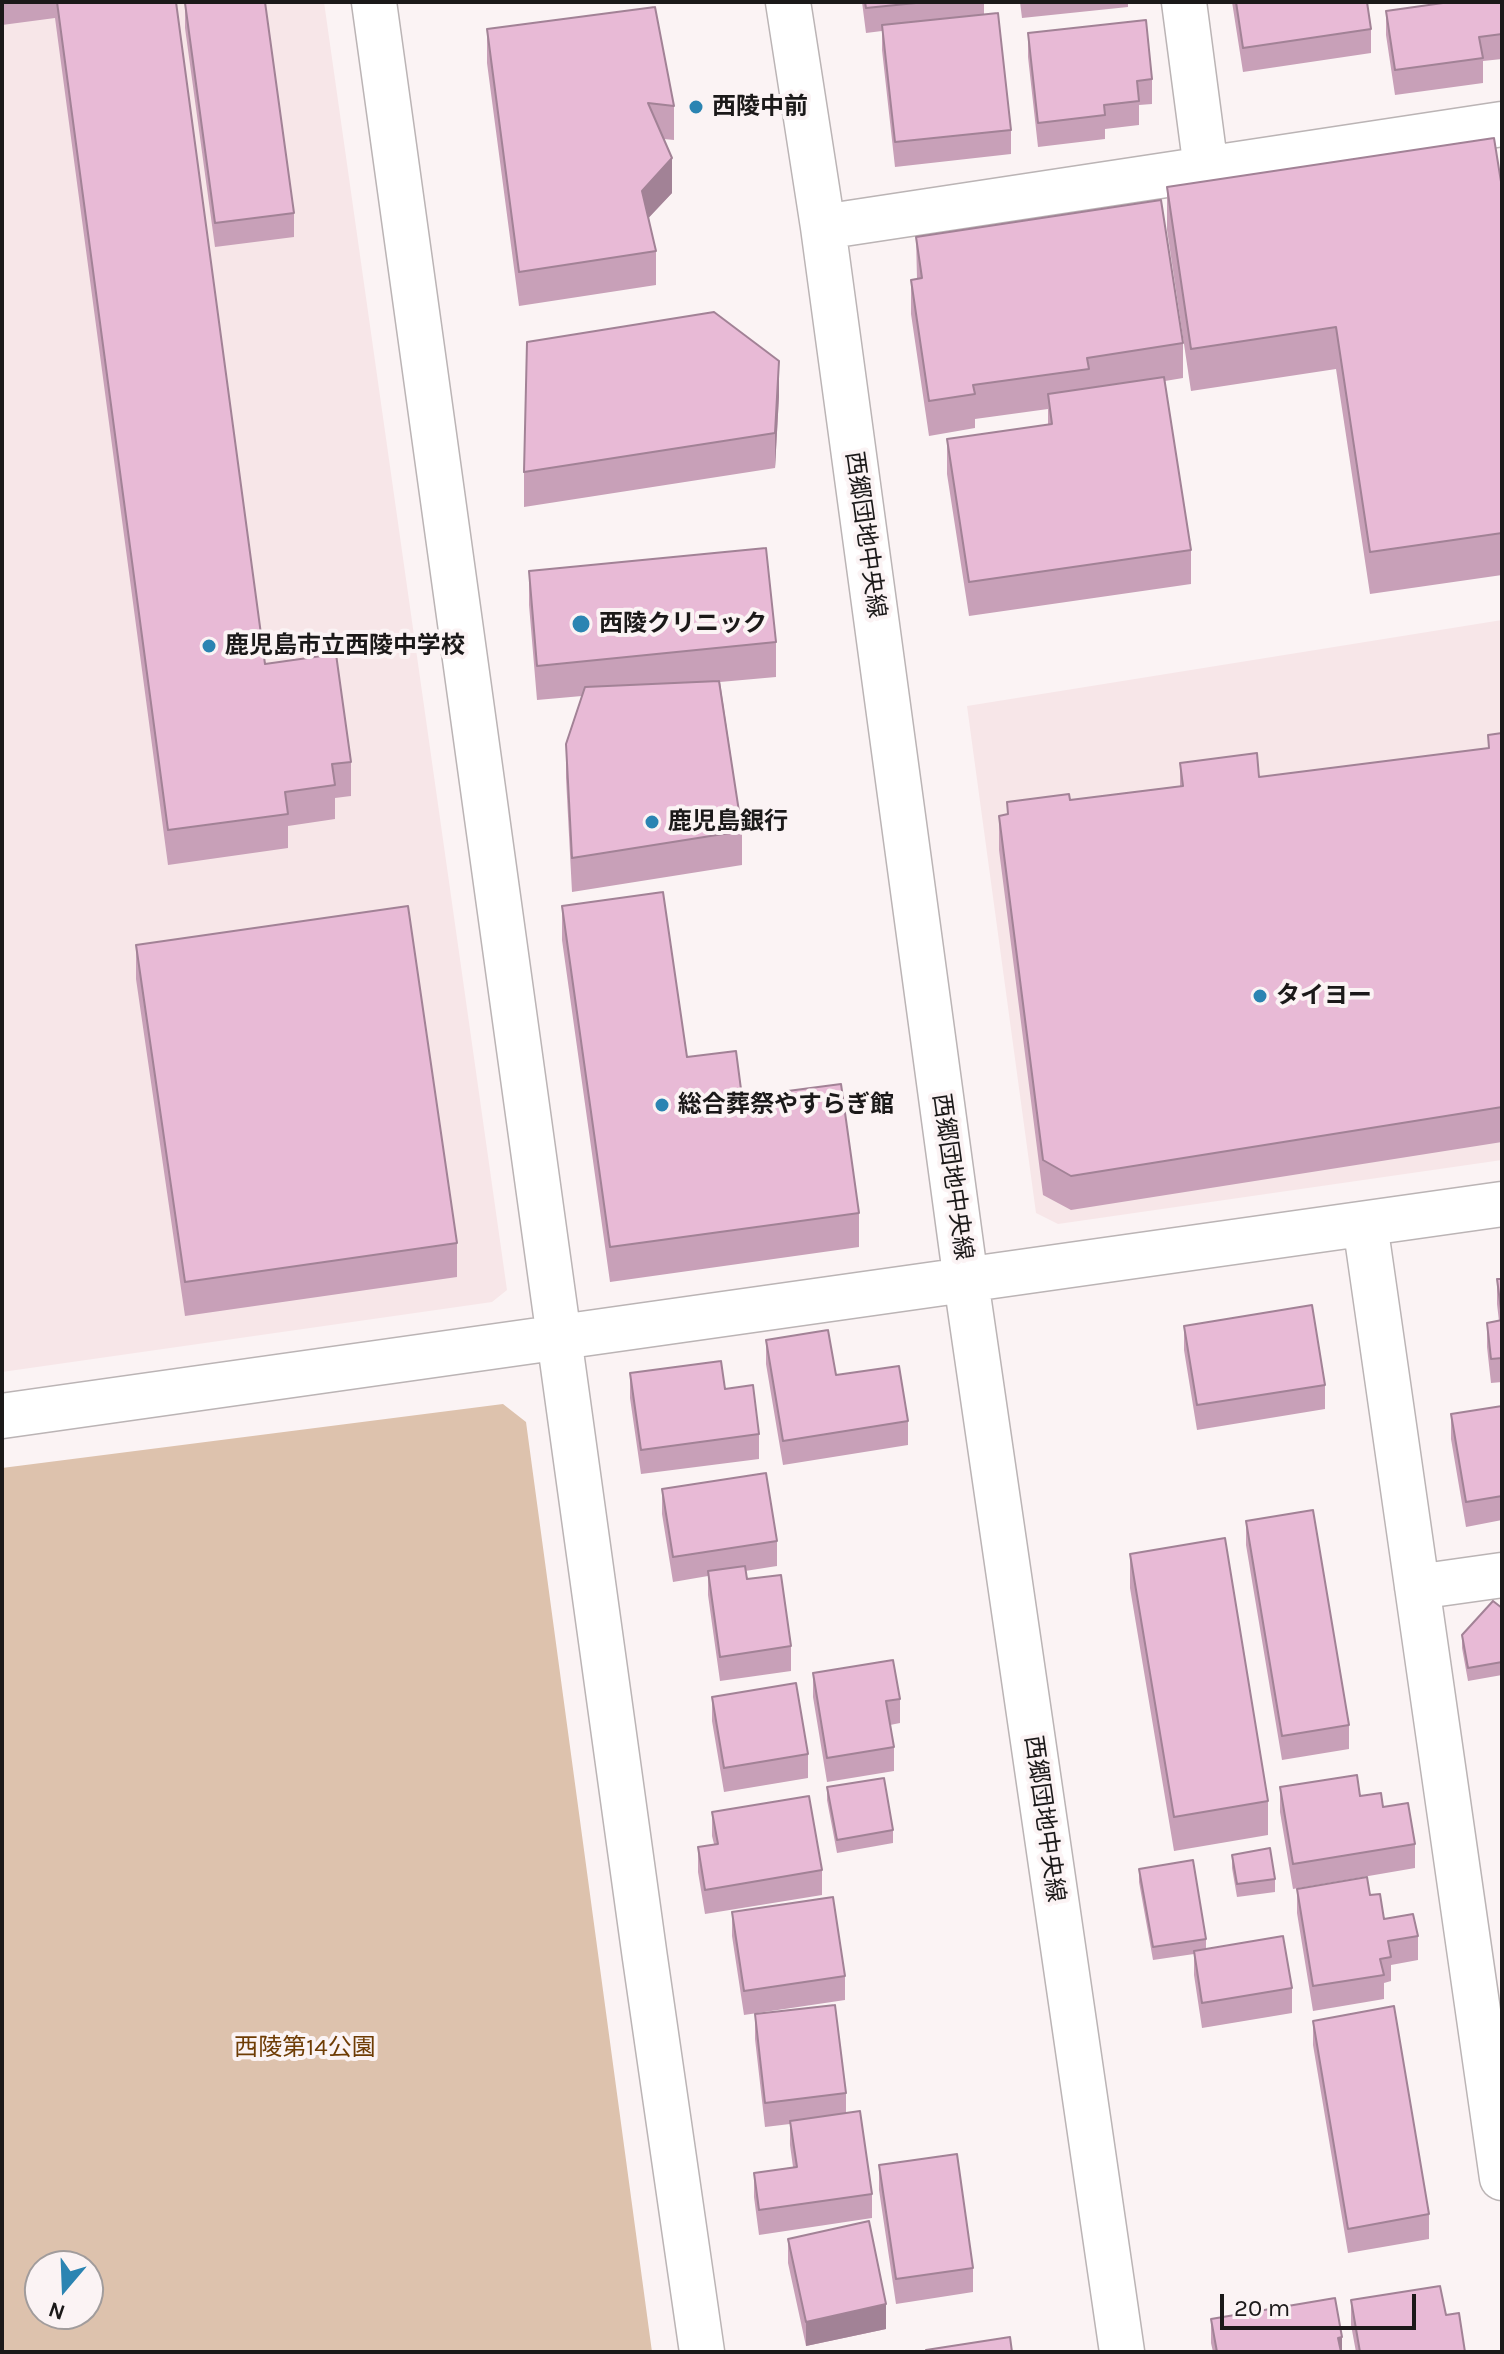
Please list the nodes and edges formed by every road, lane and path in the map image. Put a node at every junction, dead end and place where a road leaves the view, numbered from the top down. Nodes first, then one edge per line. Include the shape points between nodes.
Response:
1 (374, 2) edge
2 (788, 2) edge
3 (1184, 2) edge
4 (1502, 124) edge
5 (1206, 169) junction
6 (823, 227) junction
7 (1502, 1204) edge
8 (1365, 1224) junction
9 (966, 1281) junction
10 (559, 1338) junction
11 (2, 1416) edge
12 (1502, 1575) edge
13 (1417, 1587) junction
14 (1502, 2178) edge
15 (702, 2352) edge
16 (1122, 2352) edge

1 - 10 street
2 - 6 street, 西郷団地中央線
3 - 5 street
4 - 5 street
5 - 6 street
6 - 9 street, 西郷団地中央線
7 - 8 street
8 - 9 street
8 - 13 street
9 - 10 street
9 - 16 street, 西郷団地中央線
10 - 11 street
10 - 15 street
12 - 13 street
13 - 14 street

